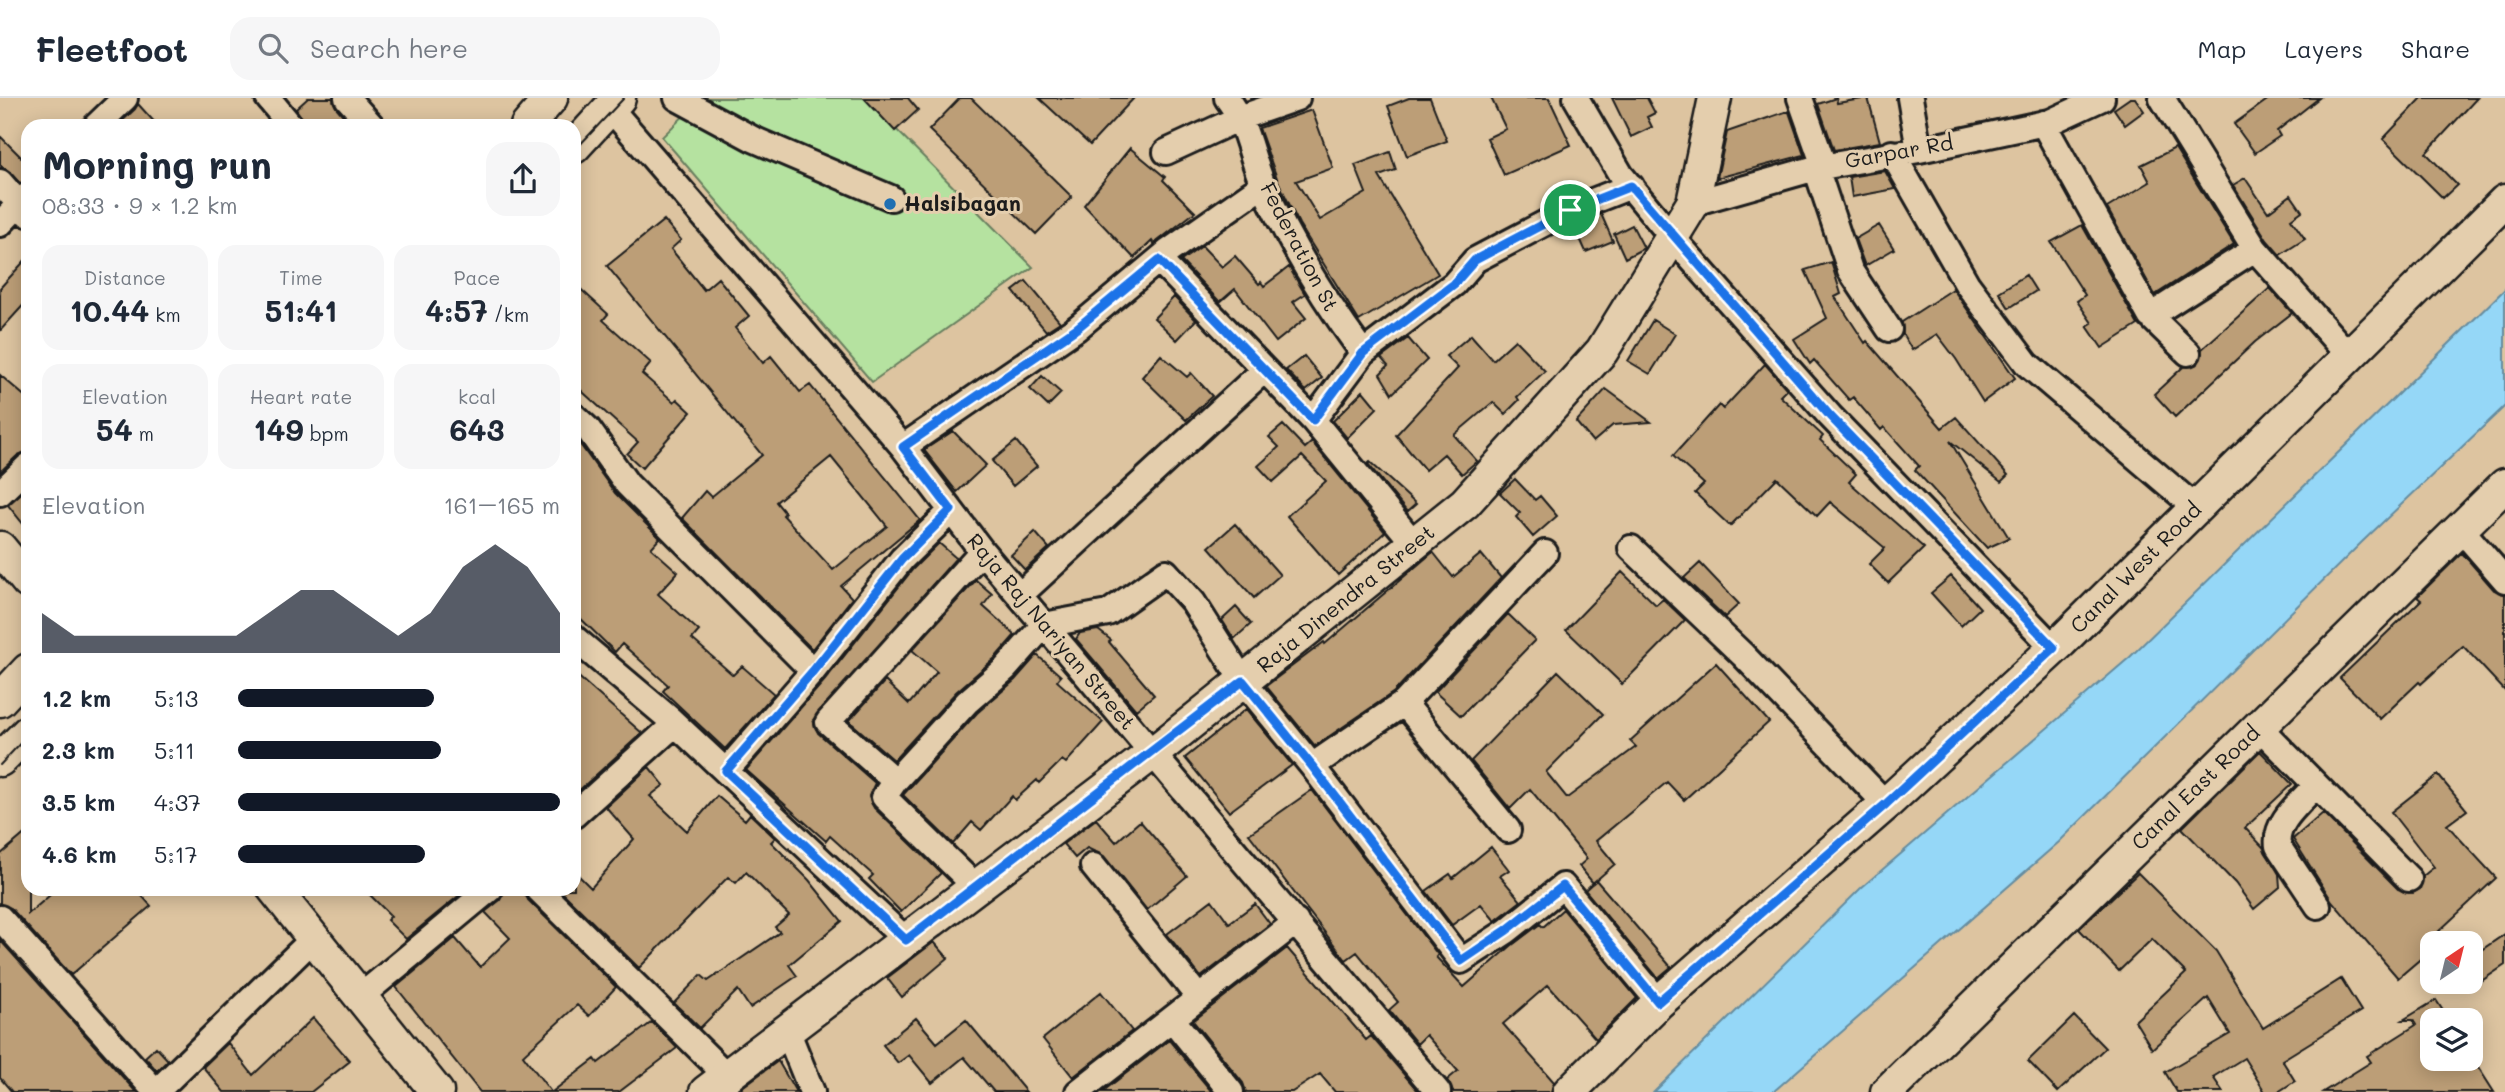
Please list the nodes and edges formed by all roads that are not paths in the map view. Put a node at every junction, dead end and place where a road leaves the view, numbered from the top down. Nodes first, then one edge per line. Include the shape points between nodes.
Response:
1 (125, 98) edge
2 (268, 98) edge
3 (347, 98) edge
4 (551, 98) edge
5 (677, 98) edge
6 (1297, 98) edge
7 (1577, 98) edge
8 (1715, 98) edge
9 (1800, 98) edge
10 (1910, 98) edge
11 (2162, 98) edge
12 (2091, 100) edge
13 (615, 103) edge
14 (1235, 108) edge
15 (103, 119) edge
16 (286, 119) edge
17 (366, 119) edge
18 (533, 119) edge
19 (2043, 123) junction
20 (581, 139) edge
21 (1919, 150) junction
22 (1166, 152) dead end
23 (1892, 152) junction
24 (1820, 167) junction
25 (0, 182) edge
26 (1263, 185) junction
27 (1631, 186) junction
28 (891, 198) dead end
29 (21, 200) edge
30 (2505, 201) edge
31 (1693, 203) junction
32 (21, 207) edge
33 (0, 225) edge
34 (1672, 236) junction
35 (2255, 249) junction
36 (1159, 260) junction
37 (2150, 316) junction
38 (1889, 329) dead end
39 (1363, 353) junction
40 (2188, 353) dead end
41 (2348, 356) junction
42 (1263, 370) junction
43 (1313, 420) junction
44 (581, 422) edge
45 (903, 447) junction
46 (21, 473) edge
47 (2505, 485) edge
48 (0, 493) edge
49 (2196, 508) junction
50 (951, 510) junction
51 (2460, 528) junction
52 (1415, 545) junction
53 (0, 548) edge
54 (1631, 548) dead end
55 (982, 551) junction
56 (1545, 553) dead end
57 (21, 574) edge
58 (2505, 580) edge
59 (1020, 594) junction
60 (1044, 625) junction
61 (581, 644) edge
62 (2054, 648) junction
63 (813, 671) junction
64 (21, 678) edge
65 (1243, 681) junction
66 (0, 700) edge
67 (1404, 702) junction
68 (675, 724) junction
69 (2259, 727) junction
70 (21, 739) edge
71 (1151, 754) junction
72 (0, 761) edge
73 (1312, 766) junction
74 (726, 771) junction
75 (895, 781) junction
76 (2316, 785) junction
77 (1886, 804) junction
78 (581, 809) edge
79 (1508, 830) dead end
80 (1093, 866) dead end
81 (2409, 878) dead end
82 (976, 887) junction
83 (279, 896) edge
84 (482, 896) edge
85 (544, 896) edge
86 (2318, 906) dead end
87 (0, 918) edge
88 (1296, 922) junction
89 (313, 939) junction
90 (906, 940) junction
91 (360, 997) junction
92 (1199, 998) junction
93 (1658, 1002) junction
94 (1172, 1019) junction
95 (787, 1030) junction
96 (717, 1084) edge
97 (156, 1092) edge
98 (437, 1092) edge
99 (812, 1092) edge
100 (1078, 1092) edge
101 (1231, 1092) edge
102 (1438, 1092) edge
103 (1569, 1092) edge
104 (1887, 1092) edge

1 - 15 street
2 - 16 street
3 - 17 street
4 - 18 main road
5 - 28 street via 753,139
6 - 14 street
7 - 27 street
8 - 31 main road, Raja Dinendra Street
9 - 24 street
10 - 21 street
11 - 35 street
12 - 19 street, Garpar Rd
13 - 20 main road
13 - 45 street, Raja Raj Nariyan Street
14 - 22 street
14 - 26 street, Federation St
19 - 21 street, Garpar Rd
19 - 37 street
21 - 23 street, Garpar Rd
23 - 24 street, Garpar Rd
23 - 49 street via 1967,284 2027,364
24 - 31 street, Garpar Rd
24 - 38 street via 1850,270
25 - 29 street
26 - 36 street
26 - 39 street, Federation St via 1309,273
27 - 34 street
27 - 39 street via 1570,210 1475,260 1454,284
30 - 41 main road, Canal West Road
31 - 34 main road, Raja Dinendra Street
32 - 33 street
34 - 52 main road, Raja Dinendra Street via 1602,351 1465,503
34 - 62 street via 1830,416
35 - 37 street
35 - 41 street
36 - 42 street
36 - 45 street via 1077,328
37 - 40 street
39 - 43 street
41 - 49 main road, Canal West Road
42 - 43 street
42 - 59 street
43 - 52 street
44 - 63 street via 627,484
45 - 50 street, Raja Raj Nariyan Street
46 - 48 street
47 - 51 main road, Canal East Road
49 - 62 main road, Canal West Road
50 - 55 street, Raja Raj Nariyan Street
50 - 63 street via 902,559
51 - 58 street
51 - 69 main road, Canal East Road
52 - 65 main road, Raja Dinendra Street
53 - 57 main road
54 - 77 street via 1743,655
55 - 59 street, Raja Raj Nariyan Street
55 - 75 street via 828,722
56 - 67 street
59 - 60 street, Raja Raj Nariyan Street
60 - 65 street via 1108,613 1166,572 1193,602
60 - 71 street, Raja Raj Nariyan Street
60 - 75 street
61 - 68 street
62 - 77 main road, Canal West Road
63 - 74 street
64 - 66 main road
65 - 71 main road, Raja Dinendra Street
65 - 73 street
67 - 73 street
67 - 79 street
68 - 74 street
68 - 78 street
69 - 76 street
69 - 104 main road, Canal East Road
70 - 72 main road
71 - 82 main road, Raja Dinendra Street
71 - 88 street, Raja Raj Nariyan Street
73 - 93 street via 1461,961 1563,886
74 - 90 street
75 - 82 street via 884,797
76 - 81 street
76 - 86 street via 2276,836
77 - 93 main road, Canal West Road
80 - 92 street
82 - 90 main road, Raja Dinendra Street
83 - 89 main road
84 - 91 street
85 - 96 street
87 - 97 street
88 - 92 street
88 - 102 street, Raja Raj Nariyan Street
89 - 91 main road
89 - 97 street
90 - 95 main road, Raja Dinendra Street
91 - 98 main road
92 - 94 street
93 - 103 main road, Canal West Road
94 - 100 street
94 - 101 street
95 - 96 main road, Raja Dinendra Street
95 - 99 street

